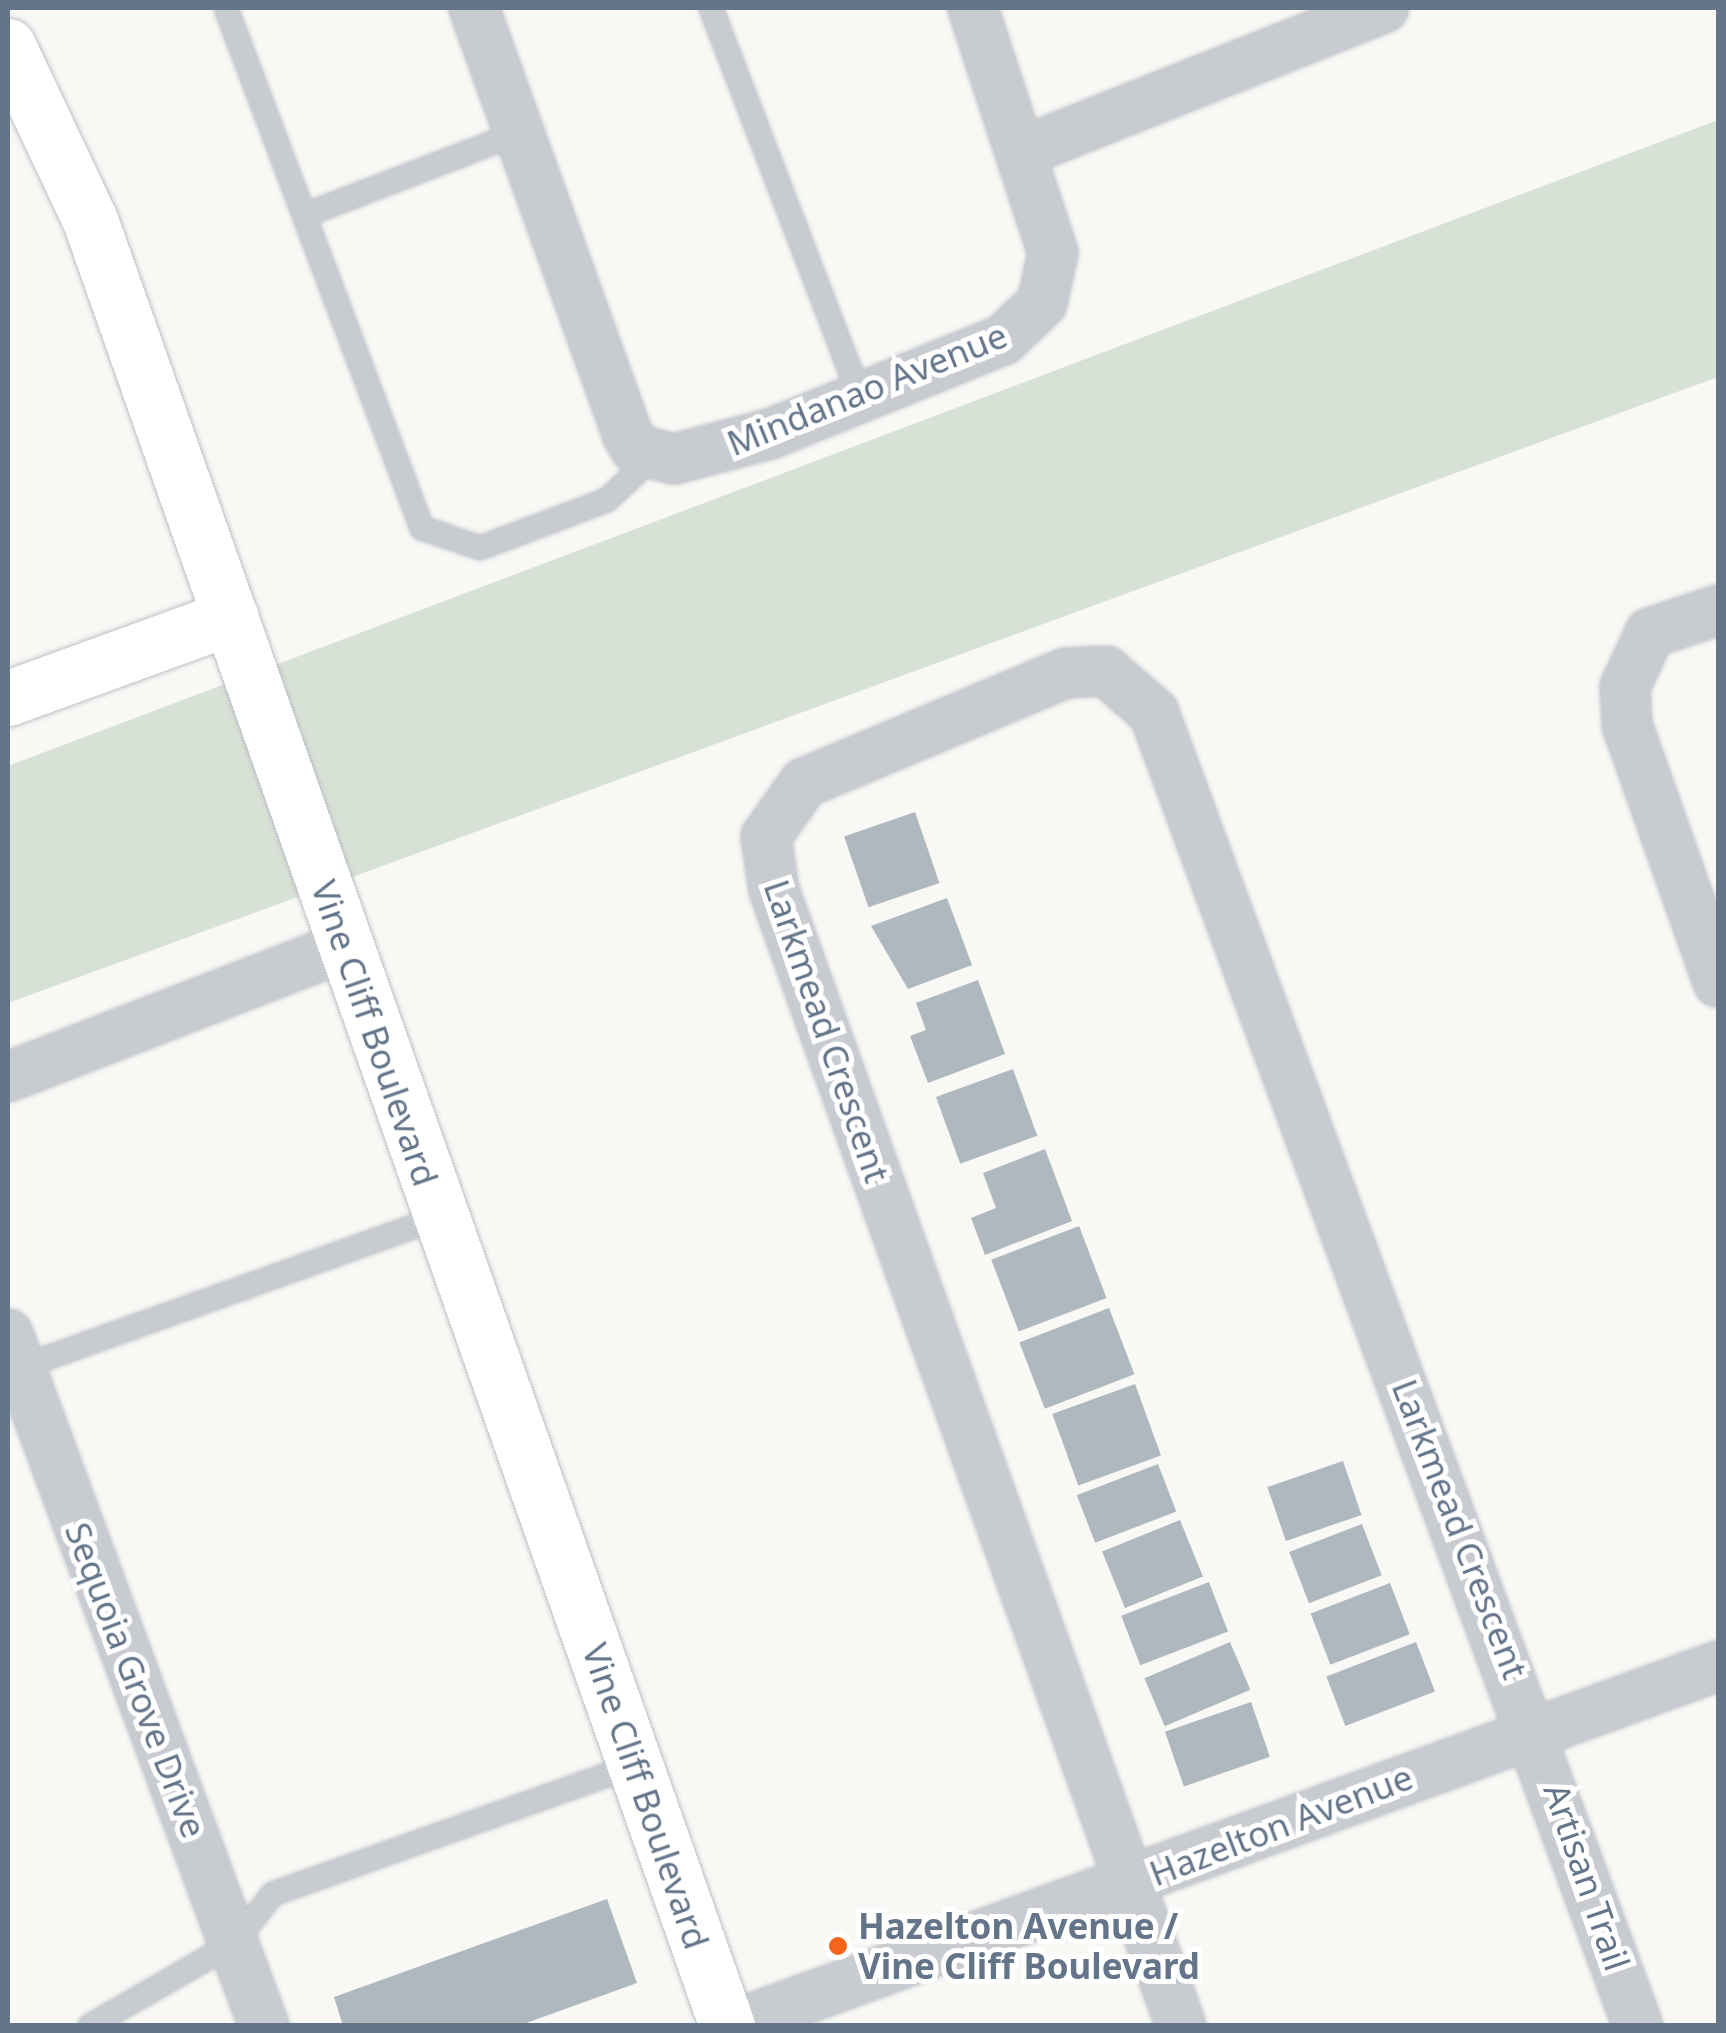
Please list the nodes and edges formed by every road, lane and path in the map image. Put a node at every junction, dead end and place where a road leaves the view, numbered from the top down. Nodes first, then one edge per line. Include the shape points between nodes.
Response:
1 (226, 8) edge
2 (474, 8) edge
3 (711, 8) edge
4 (974, 8) edge
5 (1384, 8) edge
6 (8, 46) edge
7 (524, 131) junction
8 (1024, 151) junction
9 (305, 216) junction
10 (861, 398) junction
11 (653, 457) junction
12 (1718, 610) edge
13 (231, 617) junction
14 (8, 698) edge
15 (344, 947) junction
16 (1718, 982) edge
17 (8, 1076) edge
18 (440, 1217) junction
19 (13, 1351) edge
20 (1718, 1666) edge
21 (1535, 1729) junction
22 (636, 1766) junction
23 (1128, 1883) junction
24 (234, 1943) junction
25 (90, 2026) edge
26 (264, 2026) edge
27 (729, 2026) edge
28 (1181, 2026) edge
29 (1638, 2026) edge

1 - 9 lane
2 - 7 street
3 - 10 lane
4 - 8 street, Mindanao Avenue
5 - 8 street
6 - 13 street, Vine Cliff Boulevard via 90,220
7 - 9 lane
7 - 11 street via 626,434
8 - 10 street, Mindanao Avenue via 1053,253 1042,303 1003,340
9 - 11 lane via 412,515 437,540 480,548 570,519 607,500
10 - 11 street, Mindanao Avenue via 692,456
12 - 16 street via 1650,633 1625,687 1626,726
13 - 14 street
13 - 15 street, Vine Cliff Boulevard
15 - 17 street
15 - 18 street, Vine Cliff Boulevard
18 - 19 lane
18 - 22 street, Vine Cliff Boulevard
19 - 24 street, Sequoia Grove Drive
20 - 21 street, Hazelton Avenue
21 - 23 street, Hazelton Avenue
21 - 23 street, Larkmead Crescent via 1154,713 1106,672 1066,673 804,783 766,837 774,890
21 - 29 street, Artisan Trail
22 - 24 lane via 273,1894
22 - 27 street, Vine Cliff Boulevard
23 - 27 street, Hazelton Avenue
23 - 28 street, Larkmead Crescent
24 - 25 lane
24 - 26 street, Sequoia Grove Drive

